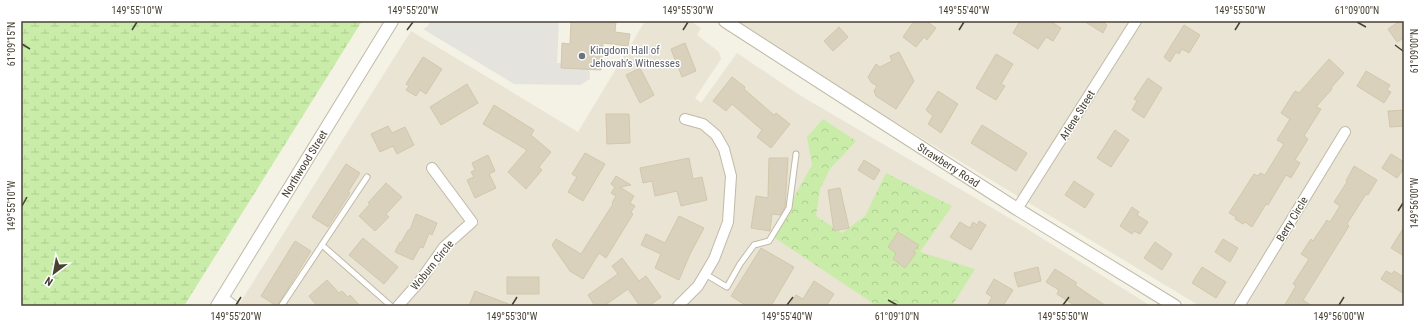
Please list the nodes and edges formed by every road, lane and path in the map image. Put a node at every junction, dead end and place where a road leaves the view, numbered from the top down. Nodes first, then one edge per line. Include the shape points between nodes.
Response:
1 (392, 21) edge
2 (725, 21) edge
3 (1136, 21) edge
4 (685, 119) dead end
5 (1345, 132) dead end
6 (796, 154) dead end
7 (432, 168) dead end
8 (366, 177) dead end
9 (1017, 209) junction
10 (322, 245) junction
11 (705, 274) junction
12 (220, 302) edge
13 (1168, 304) edge
14 (282, 305) edge
15 (234, 306) edge
16 (392, 306) edge
17 (398, 306) edge
18 (678, 306) edge
19 (1239, 306) edge

1 - 12 street, Northwood Street
2 - 9 street, Strawberry Road
3 - 9 street, Arlene Street
4 - 11 street via 703,124 716,135 724,149 731,176 728,222 714,259
5 - 19 street, Berry Circle
6 - 11 lane via 789,208 769,241 754,245 727,287
7 - 17 street, Woburn Circle via 472,222 444,247
8 - 10 lane
9 - 13 street, Strawberry Road
10 - 14 lane
10 - 16 lane
11 - 18 street via 698,286
12 - 15 street

